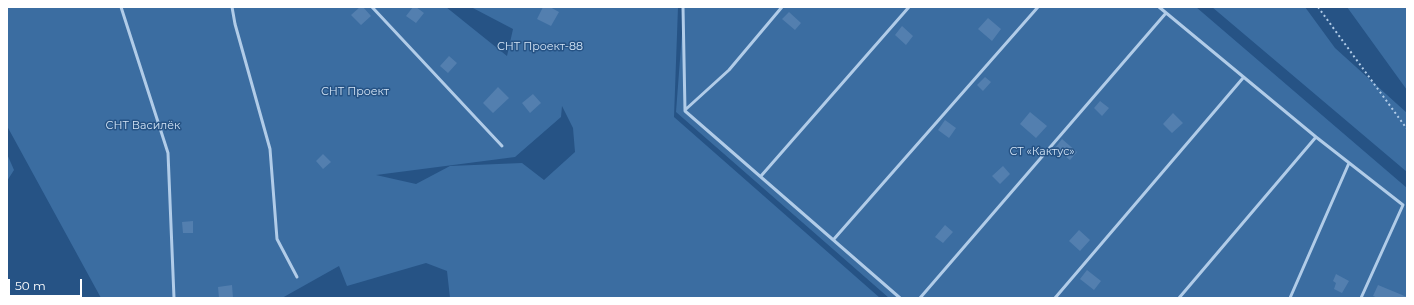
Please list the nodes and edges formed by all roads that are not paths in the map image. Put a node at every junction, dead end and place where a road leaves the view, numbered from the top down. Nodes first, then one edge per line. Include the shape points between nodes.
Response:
1 (121, 7) edge
2 (232, 7) edge
3 (372, 7) edge
4 (683, 7) edge
5 (782, 7) edge
6 (909, 7) edge
7 (1038, 7) edge
8 (1159, 7) edge
9 (1166, 13) junction
10 (1243, 78) junction
11 (685, 110) junction
12 (1316, 137) junction
13 (502, 146) dead end
14 (1349, 162) junction
15 (761, 176) junction
16 (834, 239) junction
17 (297, 276) dead end
18 (174, 298) edge
19 (900, 298) edge
20 (920, 298) edge
21 (1054, 298) edge
22 (1179, 298) edge
23 (1290, 298) edge
24 (1361, 298) edge

1 - 18 lane via 168,154
2 - 17 lane via 270,149 277,239
3 - 13 lane
4 - 11 lane
5 - 11 lane via 729,70
6 - 15 lane
7 - 16 lane
8 - 9 lane
9 - 10 lane
9 - 20 lane
10 - 12 lane
10 - 21 lane
11 - 15 lane
12 - 14 lane
12 - 22 lane
14 - 23 lane
14 - 24 lane via 1403,204
15 - 16 lane
16 - 19 lane

